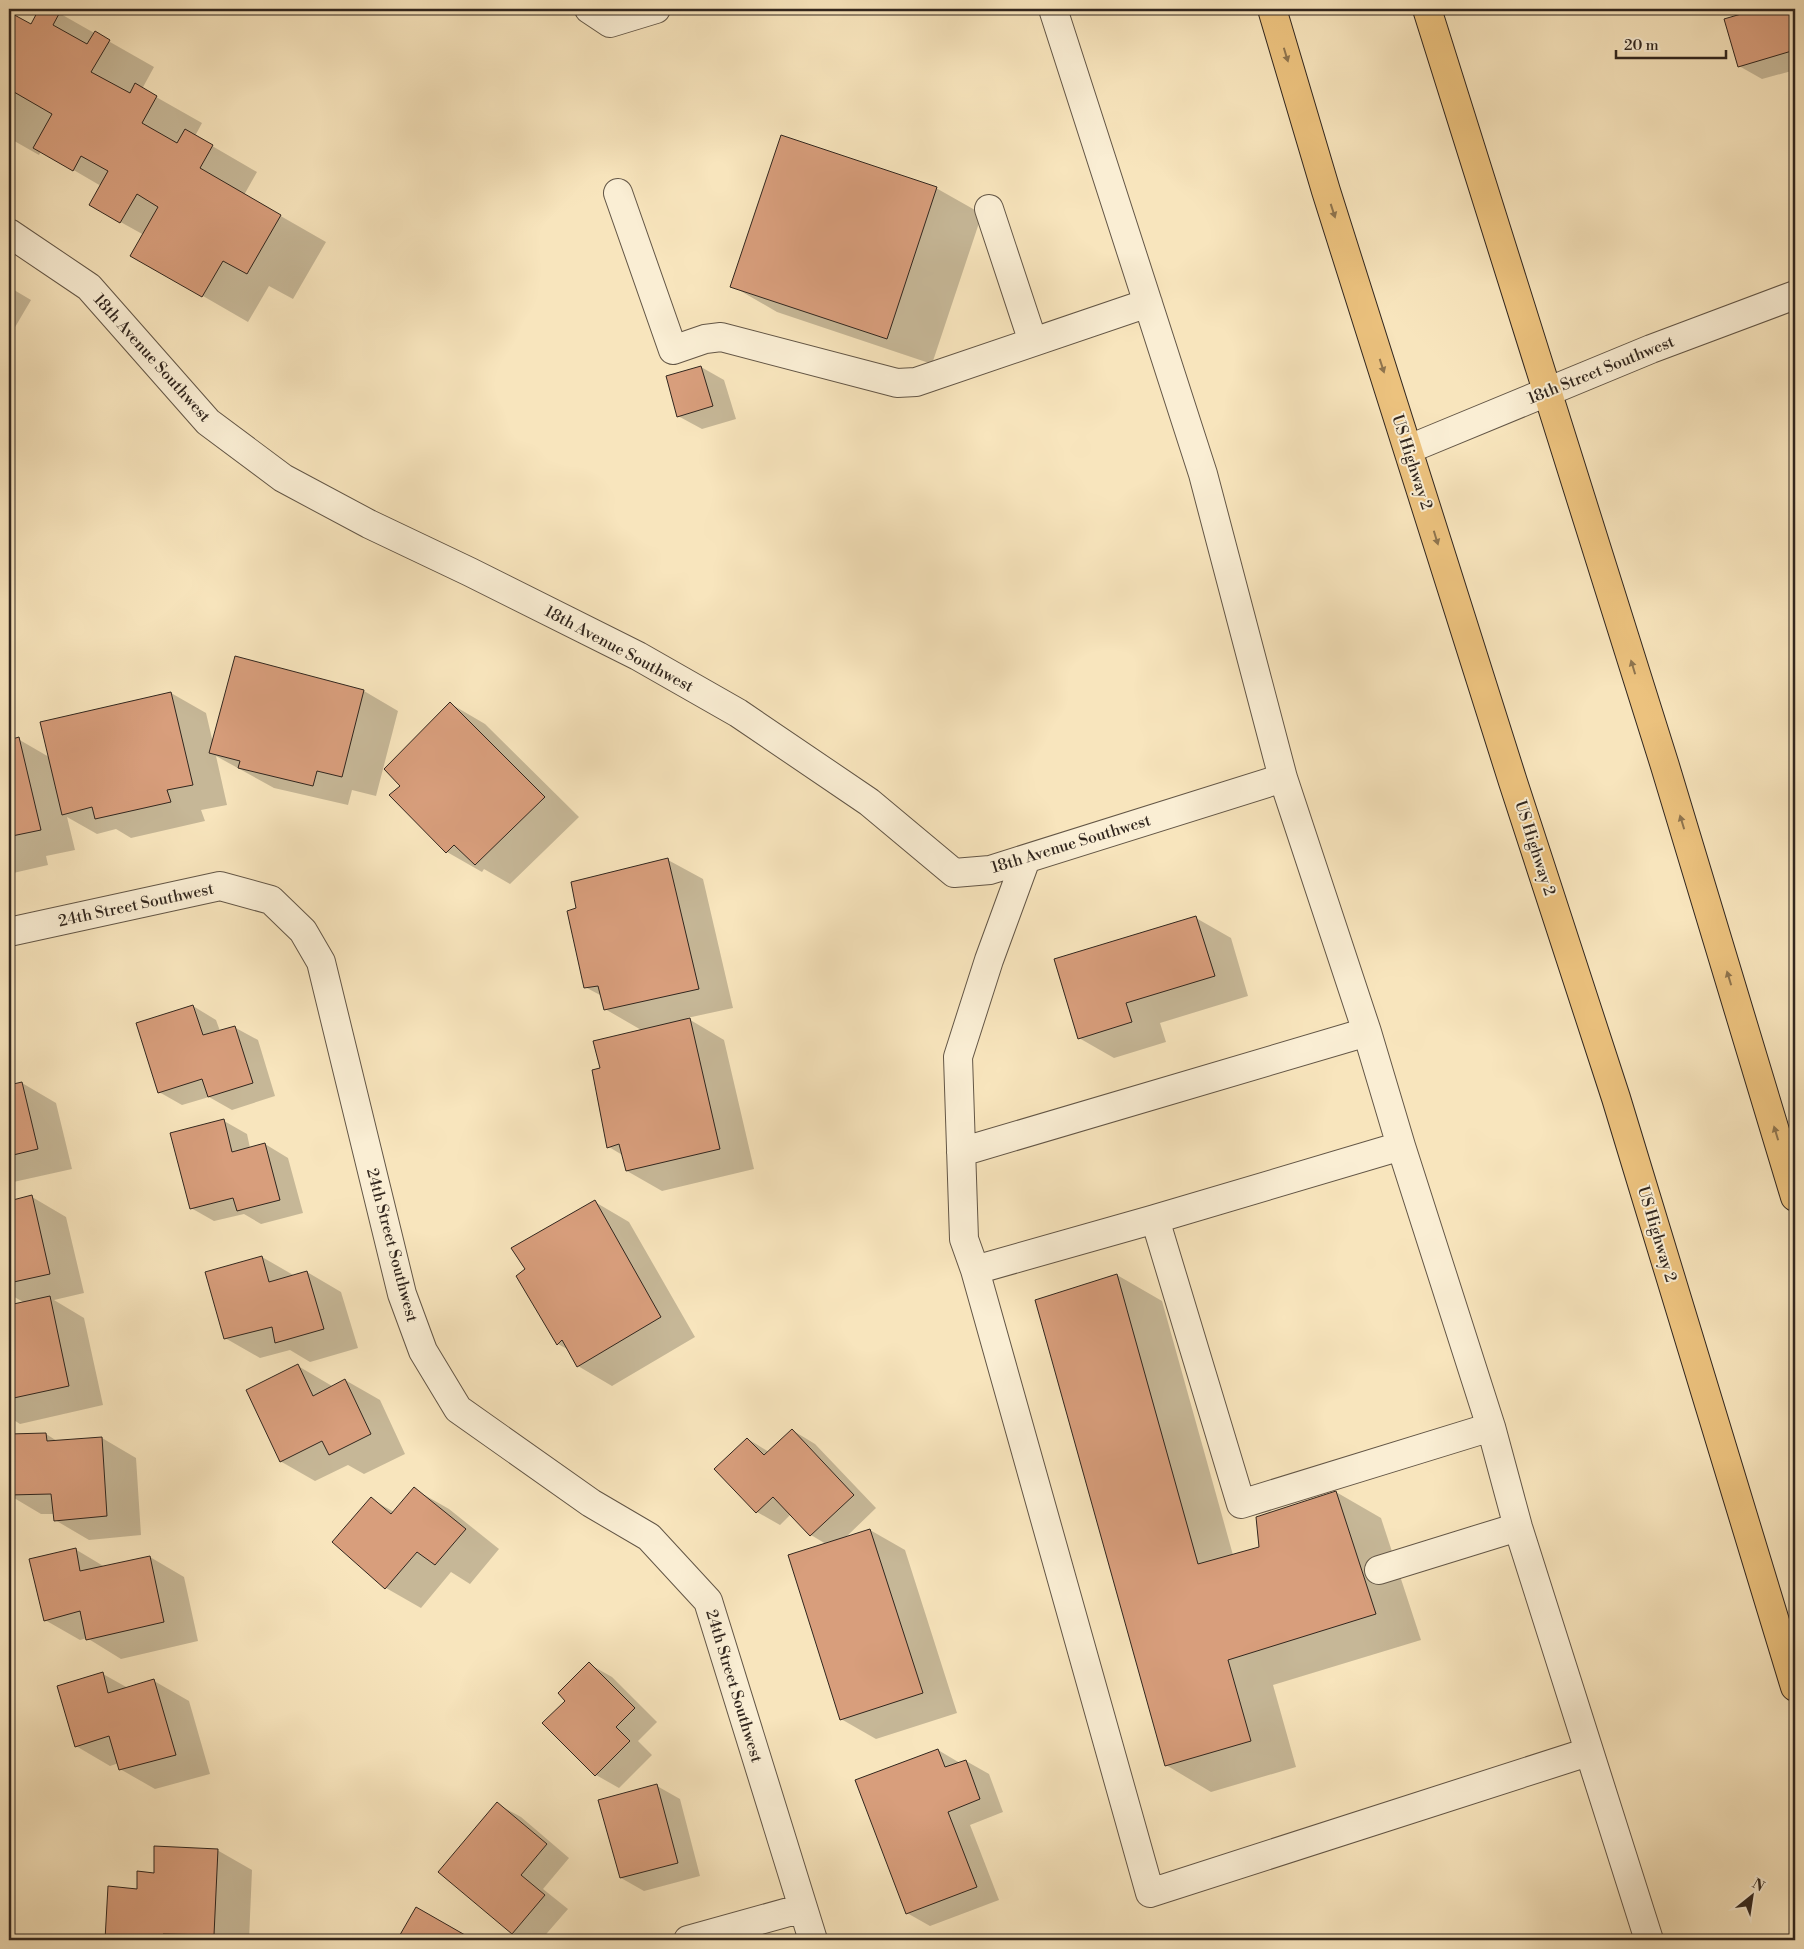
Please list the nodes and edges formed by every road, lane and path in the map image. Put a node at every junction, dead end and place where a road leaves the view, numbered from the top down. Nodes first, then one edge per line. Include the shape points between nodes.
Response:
1 (589, 9) edge
2 (656, 9) edge
3 (1053, 9) edge
4 (1272, 9) edge
5 (1427, 9) edge
6 (618, 192) dead end
7 (989, 209) dead end
8 (9, 232) edge
9 (1795, 295) edge
10 (1148, 303) junction
11 (1033, 342) junction
12 (1547, 391) junction
13 (1409, 449) junction
14 (1283, 778) junction
15 (1026, 859) junction
16 (9, 932) edge
17 (1367, 1032) junction
18 (1401, 1146) junction
19 (961, 1152) junction
20 (1795, 1196) edge
21 (1155, 1219) junction
22 (975, 1270) junction
23 (1491, 1427) junction
24 (1518, 1527) junction
25 (1378, 1570) dead end
26 (1793, 1685) edge
27 (1588, 1752) junction
28 (803, 1908) junction
29 (688, 1940) edge
30 (813, 1940) edge
31 (1649, 1940) edge

1 - 2 street via 610,23
3 - 10 street
4 -> 13 highway, US Highway 2
5 - 12 highway
6 - 11 street via 673,350 704,339 721,337 897,383 916,382
7 - 11 street
8 - 15 street, 18th Avenue Southwest via 89,287 208,422 283,478 638,656 738,713 869,802 954,872 990,870
9 - 12 street, 18th Street Southwest
10 - 11 street
10 - 14 street via 1203,474
12 - 13 street, 18th Street Southwest
20 -> 12 highway
13 -> 26 highway, US Highway 2 via 1616,1098
14 - 15 street, 18th Avenue Southwest
14 - 17 street
15 - 19 street via 958,1057
16 - 28 street, 24th Street Southwest via 220,886 270,900 303,931 321,962 402,1294 423,1351 458,1409 591,1502 649,1538 708,1601
17 - 18 street
17 - 19 street
18 - 21 street
18 - 23 street
19 - 22 street via 964,1239
21 - 22 street
21 - 23 street via 1241,1504
22 - 27 street via 1150,1893
23 - 24 street
24 - 25 street
24 - 27 street
27 - 31 street
28 - 29 street
28 - 30 street, 24th Street Southwest

